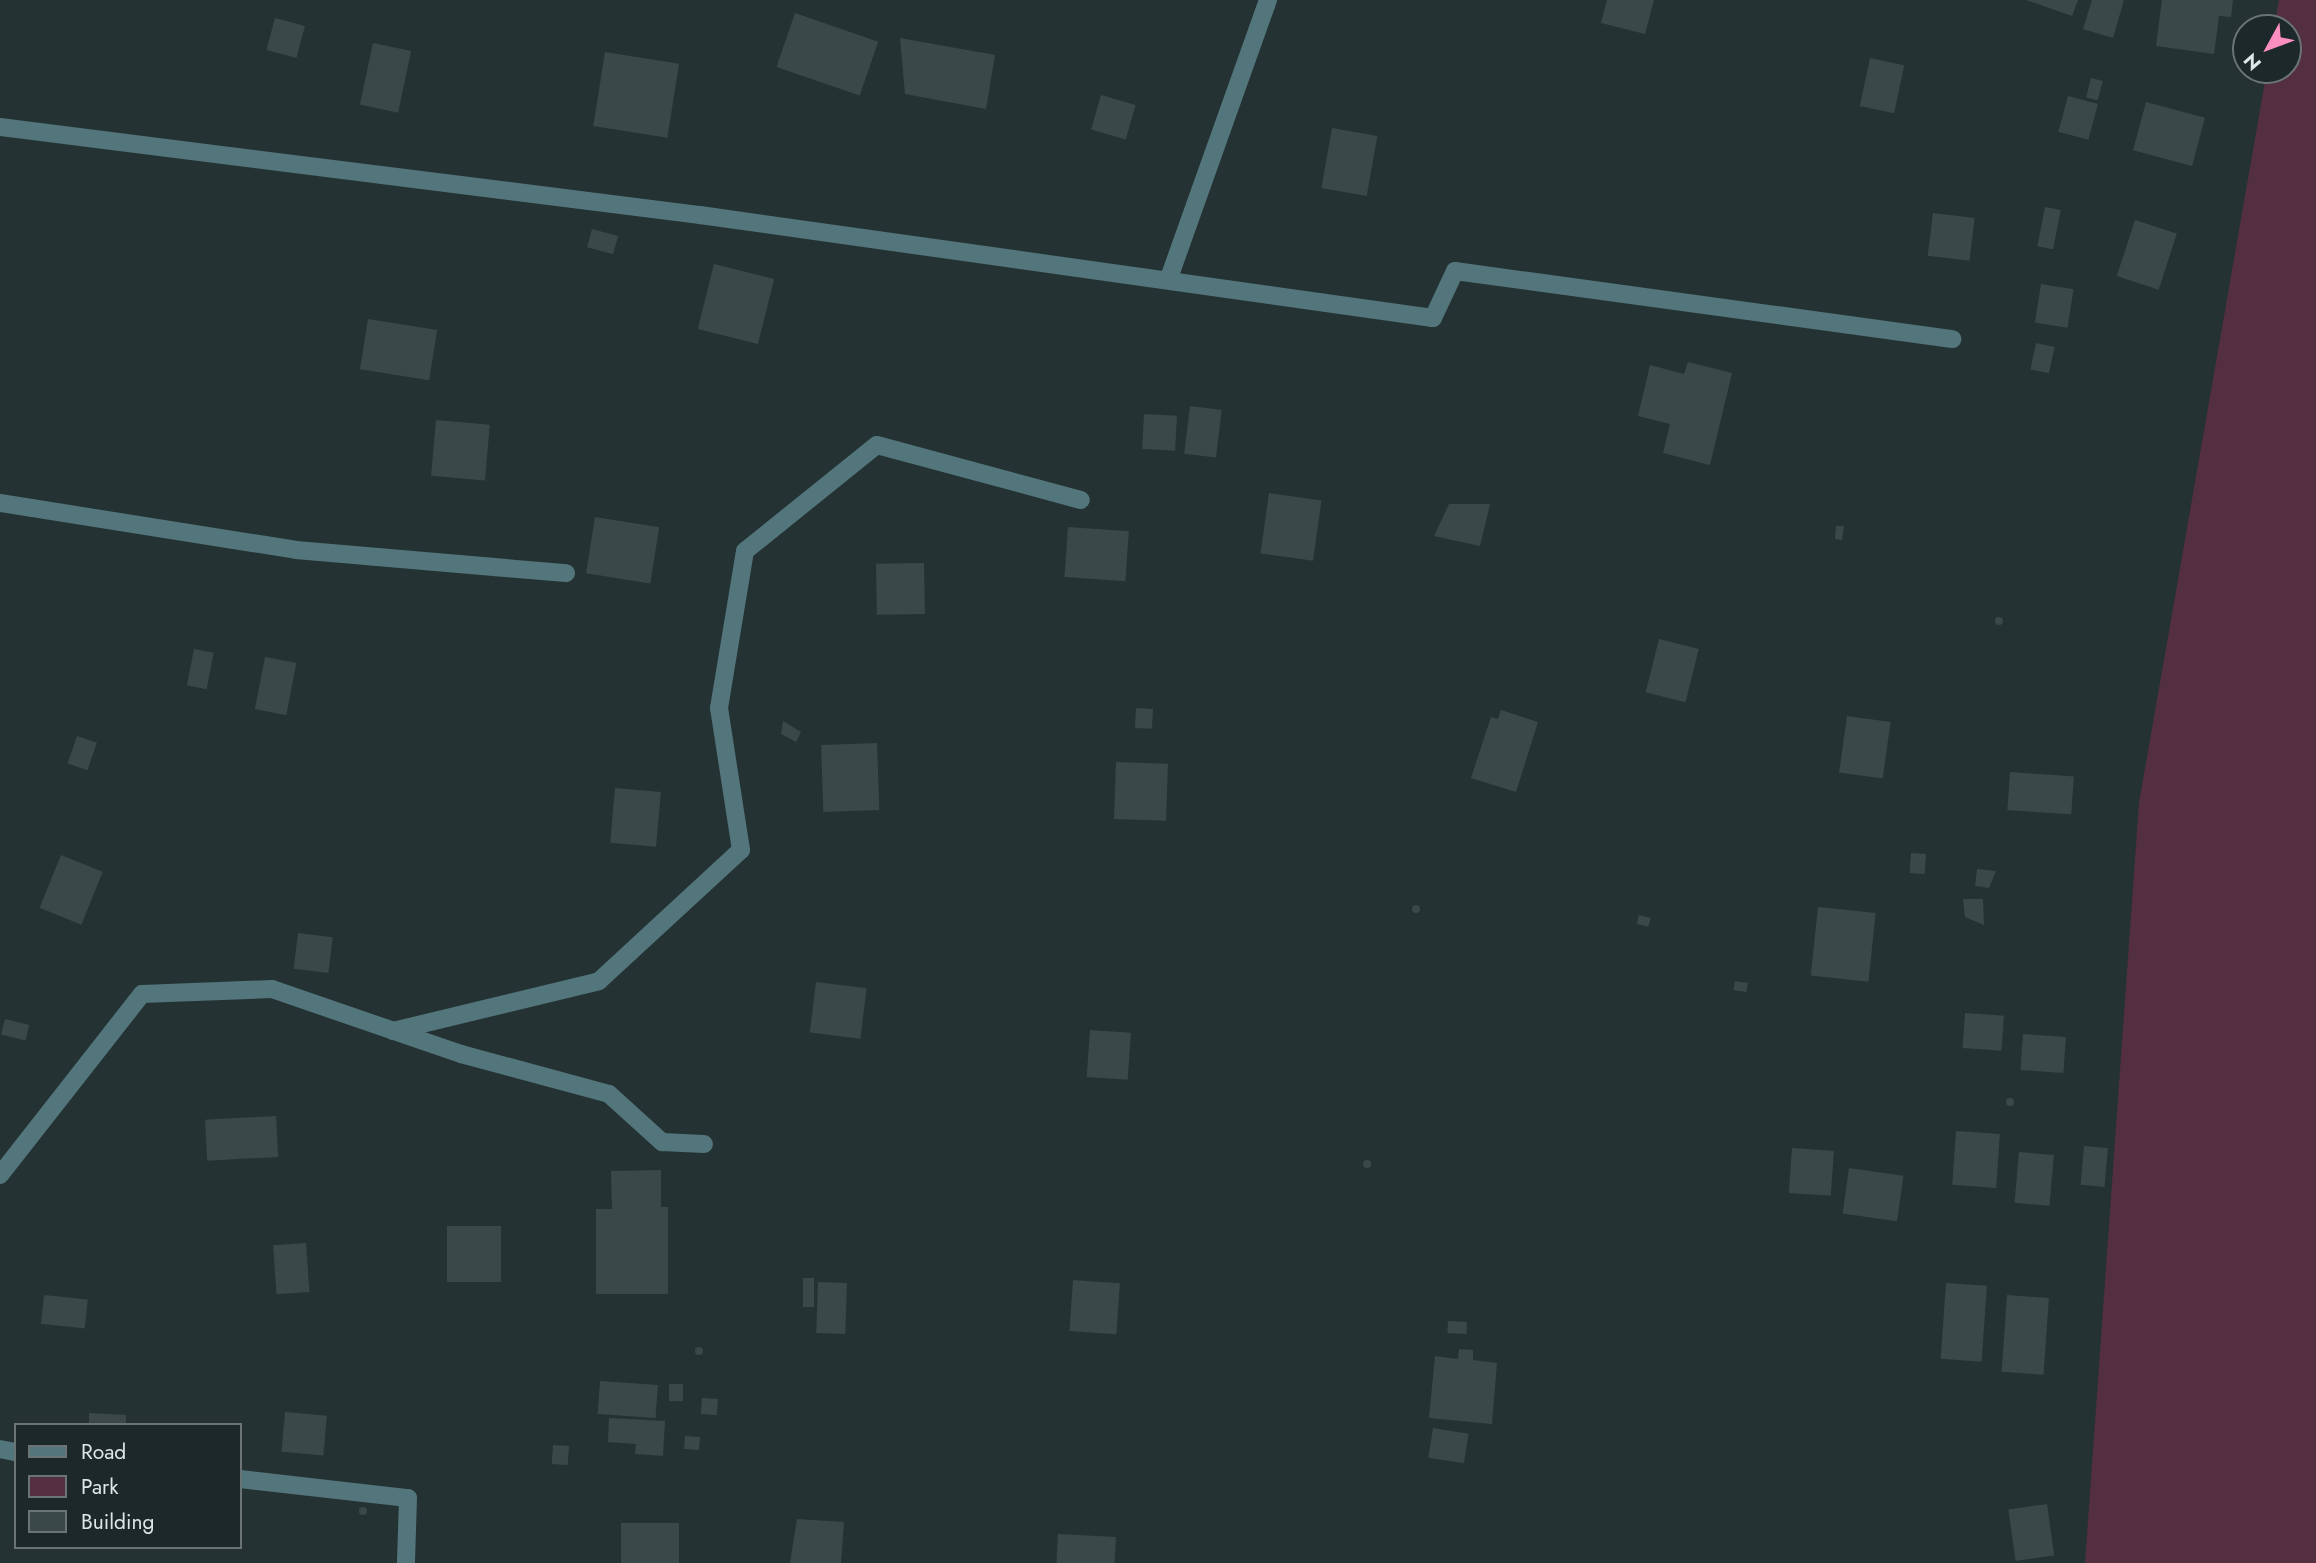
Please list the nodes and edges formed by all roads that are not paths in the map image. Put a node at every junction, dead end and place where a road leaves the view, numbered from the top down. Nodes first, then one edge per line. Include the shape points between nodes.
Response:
1 (1268, 0) edge
2 (0, 127) edge
3 (1169, 278) junction
4 (1952, 338) dead end
5 (1081, 500) dead end
6 (0, 503) edge
7 (566, 573) dead end
8 (393, 1031) junction
9 (704, 1144) dead end
10 (0, 1175) edge
11 (242, 1479) edge
12 (406, 1563) edge

1 - 3 street
2 - 3 street via 186,147
3 - 4 street via 1433,318 1455,271
5 - 8 street via 877,445 745,551 719,708 741,850 599,981
6 - 7 street via 296,550
8 - 9 street via 609,1094 662,1142
8 - 10 street via 272,989 142,993
11 - 12 street via 408,1498

